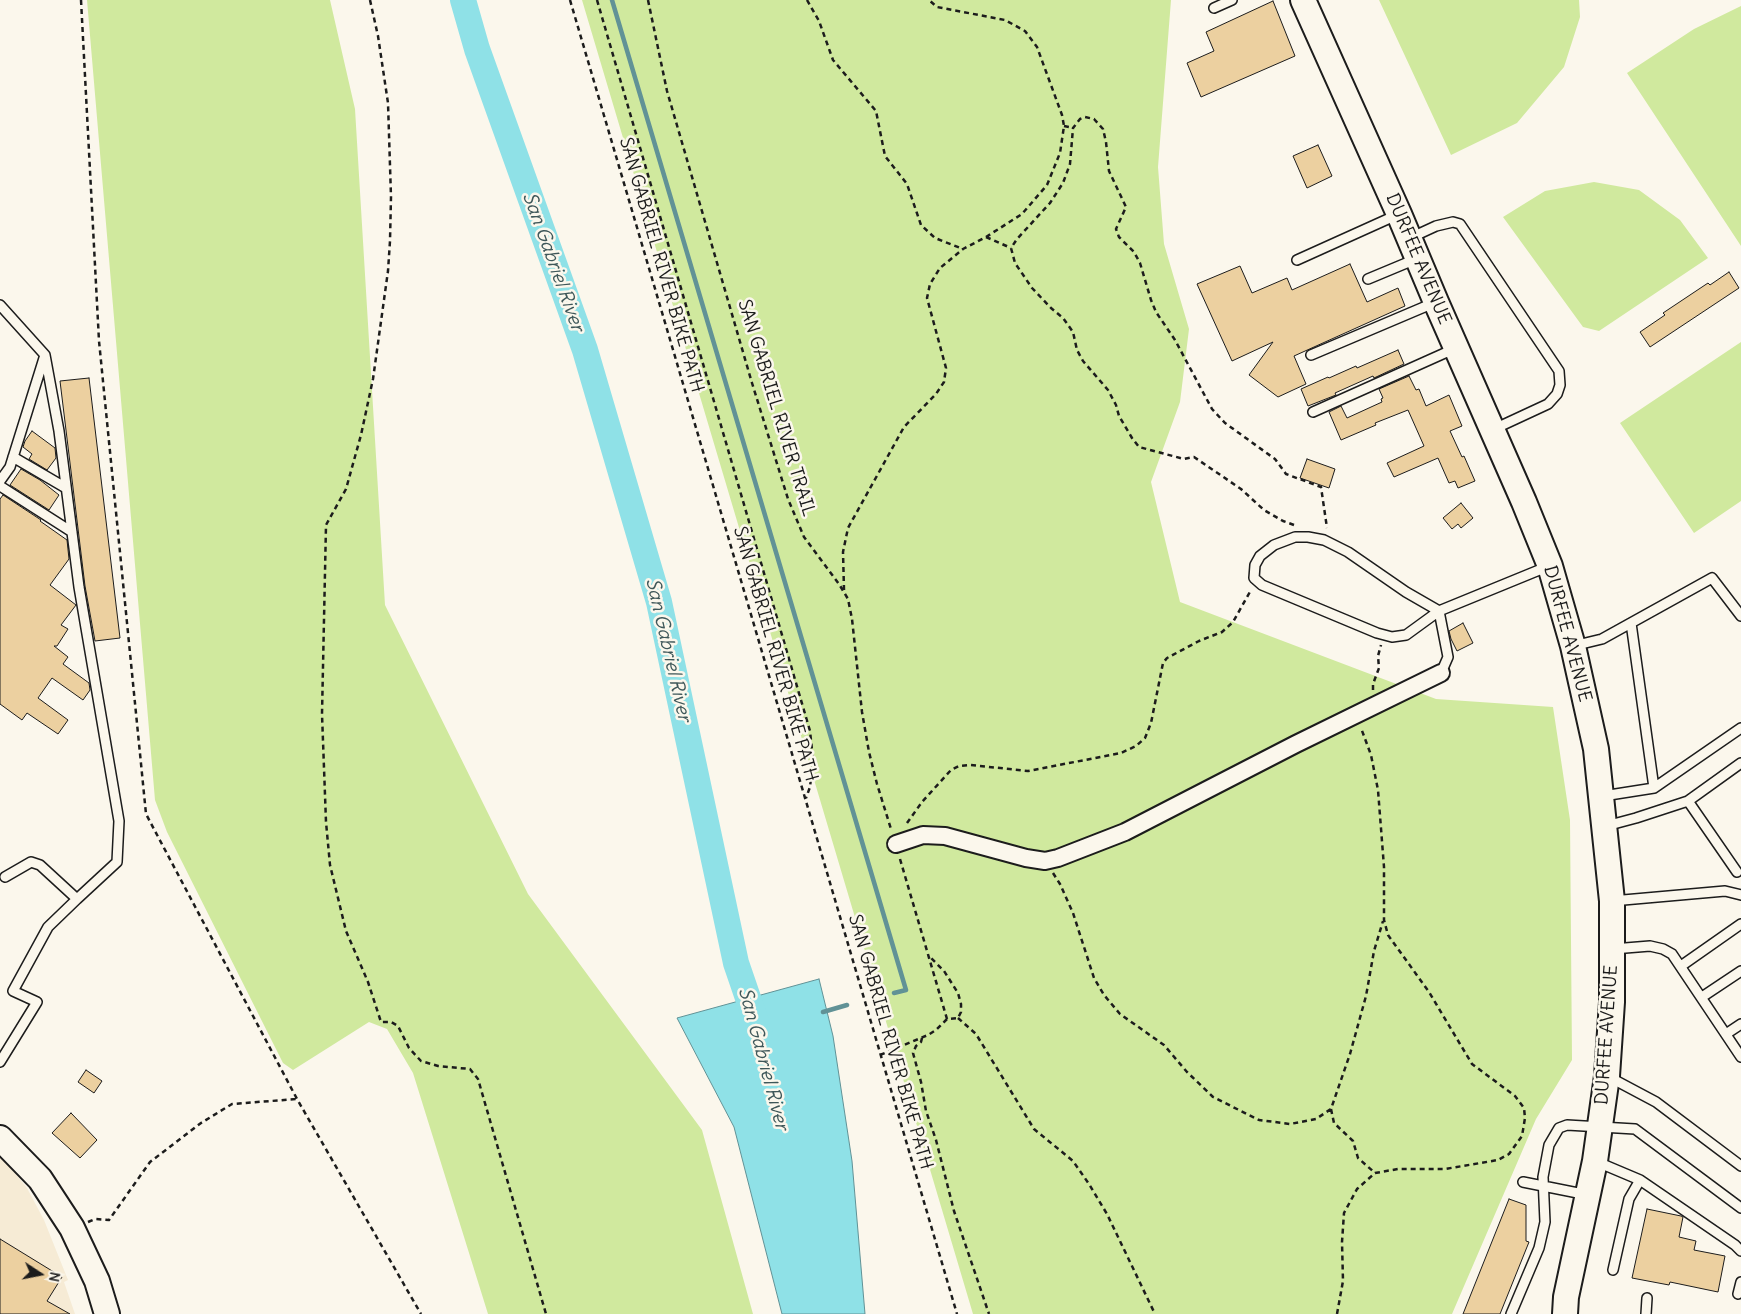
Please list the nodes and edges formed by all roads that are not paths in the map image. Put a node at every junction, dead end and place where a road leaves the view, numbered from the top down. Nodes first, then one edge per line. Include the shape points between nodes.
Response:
1 (1232, 0) edge
2 (1302, 0) edge
3 (1214, 8) dead end
4 (1399, 214) junction
5 (1414, 248) junction
6 (1297, 260) dead end
7 (1368, 279) dead end
8 (1436, 302) junction
9 (0, 306) edge
10 (1456, 348) junction
11 (45, 355) junction
12 (1311, 356) dead end
13 (1313, 412) dead end
14 (1492, 430) junction
15 (13, 457) junction
16 (0, 481) edge
17 (0, 486) edge
18 (66, 488) junction
19 (72, 532) junction
20 (1550, 566) junction
21 (1439, 611) junction
22 (1741, 616) edge
23 (1631, 623) junction
24 (1573, 646) junction
25 (1442, 672) joint
26 (1741, 728) edge
27 (1741, 763) edge
28 (1654, 788) junction
29 (1602, 796) junction
30 (1688, 801) junction
31 (1605, 826) junction
32 (896, 844) road end
33 (1737, 872) dead end
34 (5, 877) dead end
35 (1741, 894) edge
36 (77, 899) junction
37 (1612, 901) junction
38 (1741, 924) edge
39 (1612, 949) junction
40 (1681, 966) junction
41 (1741, 971) edge
42 (1702, 997) junction
43 (1741, 1024) edge
44 (1726, 1034) junction
45 (1741, 1057) edge
46 (0, 1062) edge
47 (1607, 1076) junction
48 (1600, 1126) junction
49 (0, 1138) edge
50 (1595, 1161) junction
51 (1741, 1166) edge
52 (1640, 1180) junction
53 (1523, 1182) dead end
54 (1543, 1186) junction
55 (1588, 1195) junction
56 (1741, 1208) edge
57 (1741, 1251) edge
58 (1613, 1270) dead end
59 (1741, 1282) edge
60 (1738, 1294) dead end
61 (1647, 1298) dead end
62 (107, 1314) edge
63 (1510, 1314) edge
64 (1565, 1314) edge
65 (1646, 1314) edge

1 - 3 lane
2 - 4 main road, DURFEE AVENUE
4 - 5 main road, DURFEE AVENUE
4 - 6 lane
5 - 7 lane
5 - 8 main road, DURFEE AVENUE
5 - 14 lane via 1436,226 1453,222 1460,224 1559,372 1557,394 1548,404
8 - 10 main road, DURFEE AVENUE
8 - 12 lane
9 - 11 lane
10 - 13 lane
10 - 14 main road, DURFEE AVENUE
11 - 15 lane
11 - 18 lane
14 - 20 main road, DURFEE AVENUE
15 - 16 lane
15 - 18 lane
17 - 19 lane
18 - 19 lane
19 - 36 lane via 119,821 117,862
20 - 21 lane
20 - 24 main road, DURFEE AVENUE
21 - 21 lane via 1328,542 1295,537 1274,545 1260,556 1255,565 1254,578 1258,582 1384,635 1406,635
21 - 25 lane via 1448,657
22 - 23 lane via 1712,578
23 - 24 lane via 1602,639
23 - 28 lane
24 - 29 main road, DURFEE AVENUE via 1596,749
25 - 32 street via 1125,832 1058,858 1045,861 1026,858 945,836 924,835
26 - 28 lane
27 - 30 lane
28 - 29 lane
29 - 31 main road, DURFEE AVENUE
30 - 31 lane
30 - 33 lane
31 - 37 main road, DURFEE AVENUE
34 - 36 lane via 31,862 40,865
35 - 37 lane via 1725,891
36 - 46 lane via 48,927 13,991 37,1002
37 - 39 main road, DURFEE AVENUE
38 - 40 lane
39 - 40 lane via 1656,947 1672,954
39 - 47 main road, DURFEE AVENUE
40 - 42 lane
41 - 42 lane
42 - 44 lane
43 - 44 lane
44 - 45 lane
47 - 48 main road, DURFEE AVENUE
47 - 51 lane via 1656,1102
48 - 50 main road, DURFEE AVENUE
48 - 54 lane via 1567,1125 1559,1128 1549,1146
48 - 56 lane via 1635,1129
49 - 62 main road via 40,1179 72,1228 97,1281
50 - 52 lane
50 - 55 main road, DURFEE AVENUE
52 - 57 lane
52 - 58 lane via 1629,1199
53 - 54 lane
54 - 55 lane
54 - 63 lane via 1545,1222 1539,1248
55 - 64 main road, DURFEE AVENUE
59 - 60 lane
61 - 65 lane

